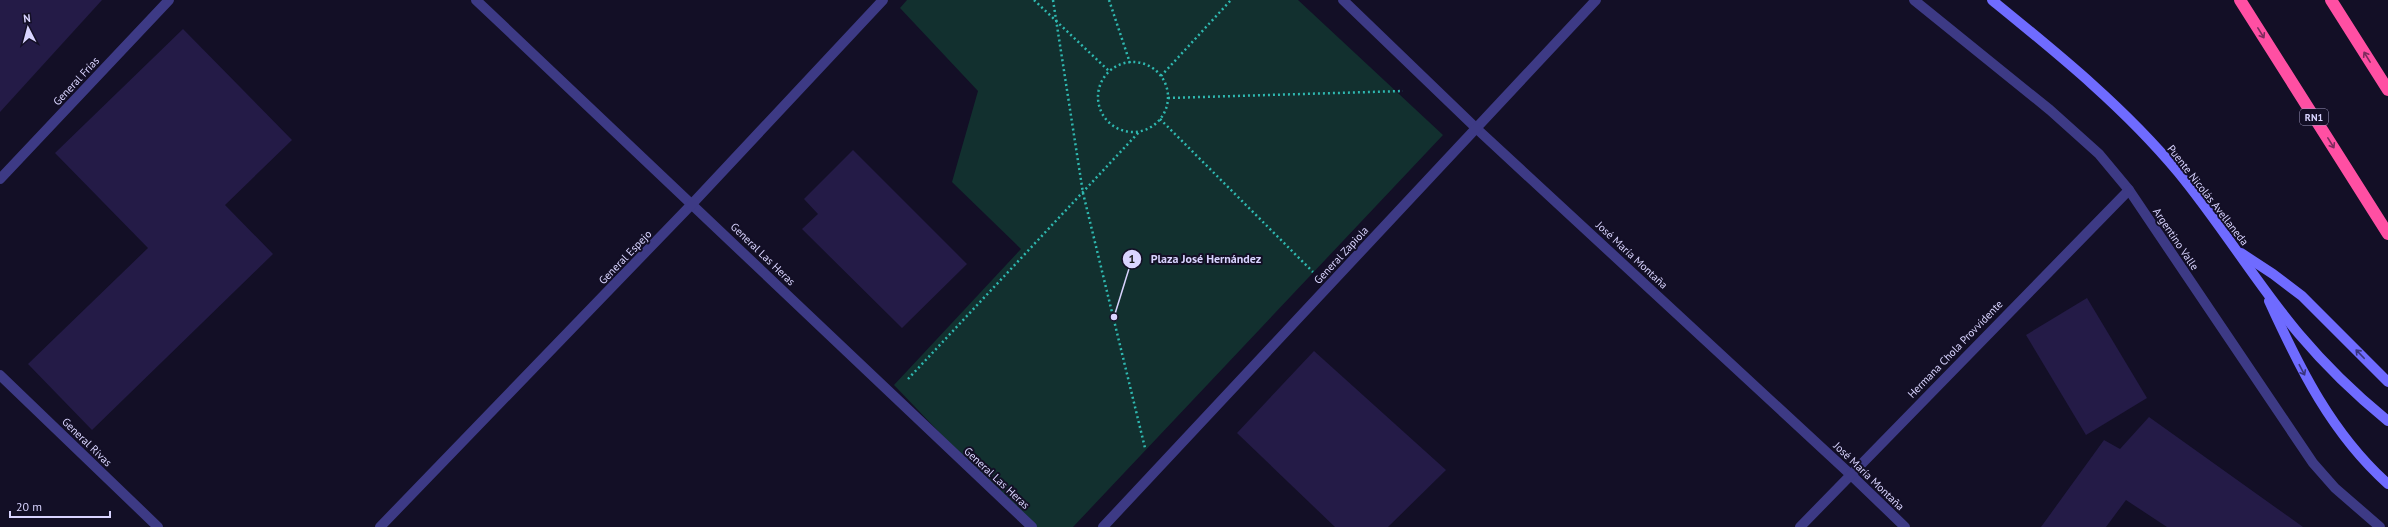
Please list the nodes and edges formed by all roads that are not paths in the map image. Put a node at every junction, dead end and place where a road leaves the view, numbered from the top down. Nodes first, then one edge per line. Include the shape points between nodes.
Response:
1 (169, 0) edge
2 (476, 0) edge
3 (883, 0) edge
4 (1343, 0) edge
5 (1596, 0) edge
6 (1914, 0) edge
7 (1992, 0) edge
8 (2240, 0) edge
9 (2331, 0) edge
10 (2388, 90) edge
11 (1477, 129) junction
12 (0, 179) edge
13 (2129, 190) junction
14 (692, 204) junction
15 (2388, 234) edge
16 (2236, 250) junction
17 (2262, 285) junction
18 (0, 375) edge
19 (2388, 382) edge
20 (2388, 421) edge
21 (1850, 474) junction
22 (2388, 484) edge
23 (158, 527) edge
24 (380, 527) edge
25 (1032, 527) edge
26 (1103, 527) edge
27 (1800, 527) edge
28 (1905, 527) edge
29 (2380, 527) edge

1 - 12 street, General Frías
2 - 14 street, General Las Heras
3 - 14 street, General Espejo
4 - 11 street, José María Montaña
5 - 11 street, General Zapiola
6 - 13 street, Argentino Valle via 2050,110 2099,154
7 - 16 main road, Puente Nicolás Avellaneda via 2091,84 2145,136 2178,172
8 -> 15 highway, RN1
10 -> 9 highway
11 - 21 street, José María Montaña
11 - 26 street, General Zapiola
13 - 21 street, Hermana Chola Provvidente
13 - 29 street, Argentino Valle via 2305,452 2335,488
14 - 24 street, General Espejo
14 - 25 street, General Las Heras
16 - 17 main road, Puente Nicolás Avellaneda
19 -> 16 main road via 2316,309 2273,274
17 - 20 main road, Puente Nicolás Avellaneda via 2326,364
17 -> 22 main road via 2284,335 2330,418 2350,446
18 - 23 street, General Rivas
21 - 27 street, Hermana Chola Provvidente
21 - 28 street, José María Montaña

